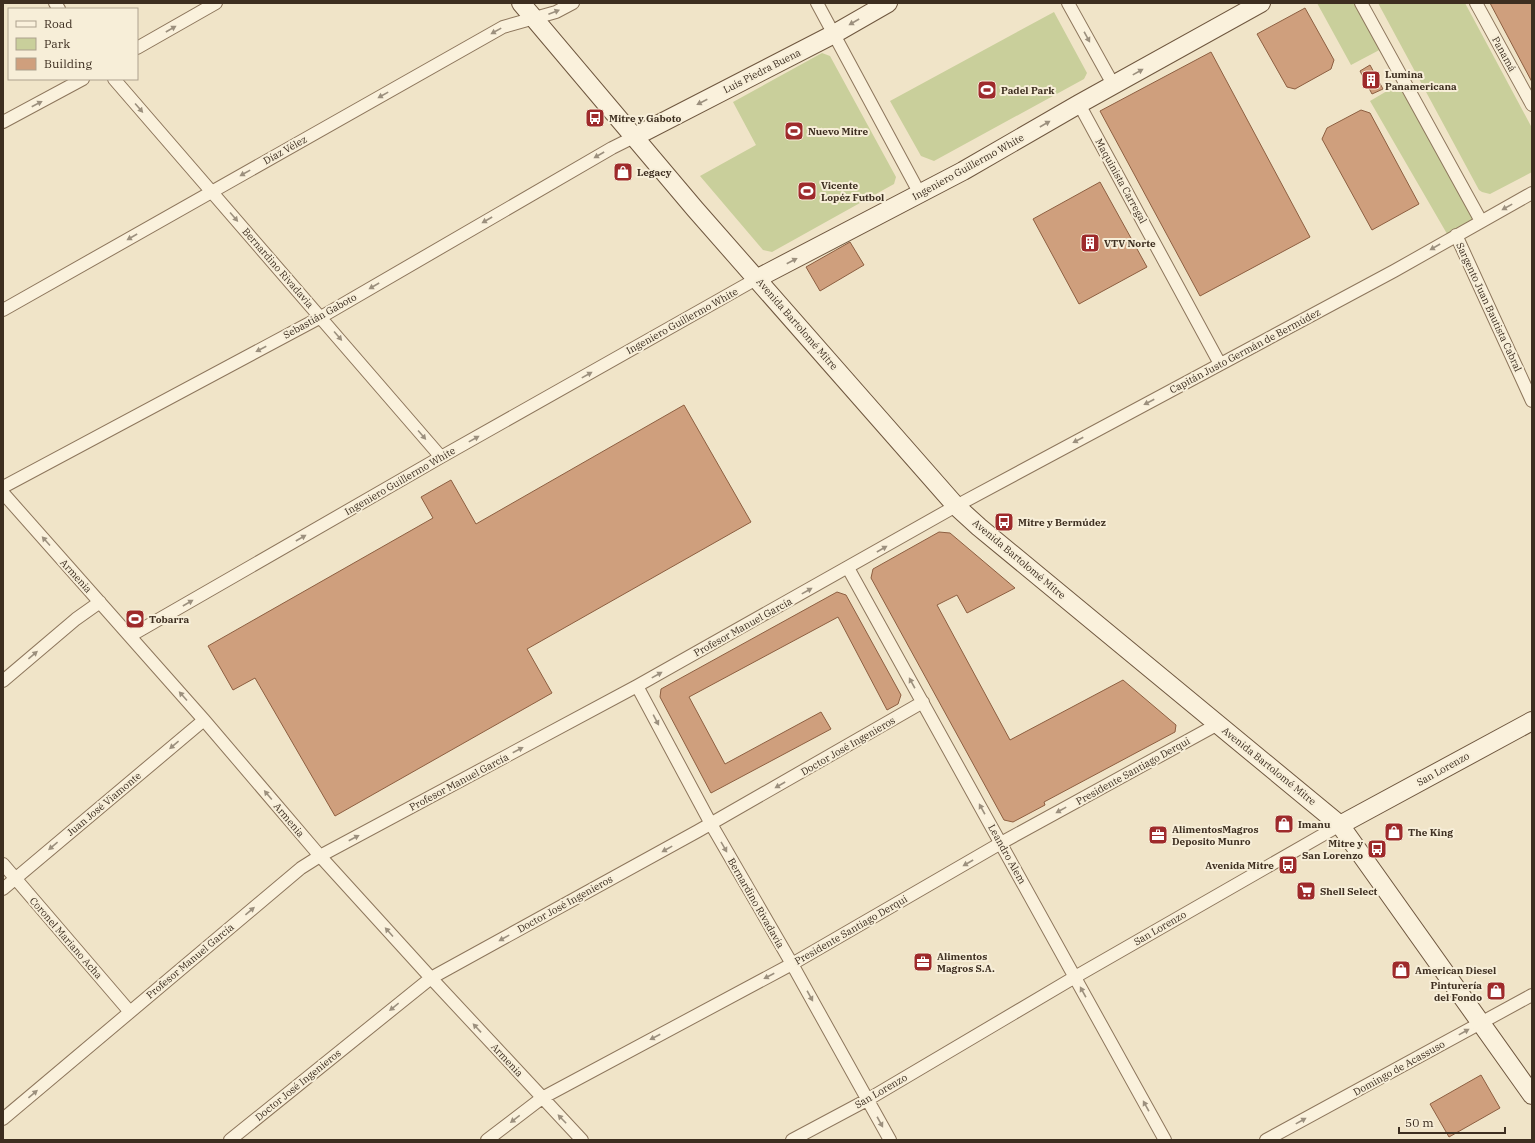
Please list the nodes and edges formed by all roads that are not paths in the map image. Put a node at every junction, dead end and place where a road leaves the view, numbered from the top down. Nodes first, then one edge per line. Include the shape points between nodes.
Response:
1 (216, 3) edge
2 (521, 3) edge
3 (573, 3) edge
4 (817, 3) edge
5 (888, 3) edge
6 (1068, 3) edge
7 (1261, 3) edge
8 (1361, 3) edge
9 (1476, 3) edge
10 (533, 19) junction
11 (834, 34) junction
12 (138, 47) edge
13 (81, 80) edge
14 (115, 80) edge
15 (1114, 86) junction
16 (1079, 104) junction
17 (1532, 105) edge
18 (3, 122) edge
19 (634, 137) junction
20 (212, 192) junction
21 (1532, 193) edge
22 (920, 194) junction
23 (1481, 221) junction
24 (1456, 235) junction
25 (758, 278) junction
26 (3, 310) edge
27 (321, 317) junction
28 (1220, 364) junction
29 (1532, 400) edge
30 (441, 457) junction
31 (3, 487) edge
32 (3, 493) edge
33 (956, 506) junction
34 (848, 568) junction
35 (100, 602) junction
36 (130, 636) junction
37 (3, 680) edge
38 (638, 686) junction
39 (923, 702) junction
40 (204, 720) junction
41 (1532, 721) edge
42 (1218, 724) junction
43 (711, 824) junction
44 (1340, 825) junction
45 (1001, 843) junction
46 (320, 856) junction
47 (3, 864) edge
48 (15, 878) junction
49 (3, 889) edge
50 (792, 964) junction
51 (1075, 977) junction
52 (431, 978) junction
53 (1532, 995) edge
54 (130, 1012) junction
55 (1480, 1023) junction
56 (1532, 1095) edge
57 (542, 1098) junction
58 (867, 1100) junction
59 (3, 1119) edge
60 (230, 1140) edge
61 (487, 1140) edge
62 (582, 1140) edge
63 (792, 1140) edge
64 (890, 1140) edge
65 (1165, 1140) edge
66 (1266, 1140) edge

12 -> 1 street
2 - 10 main road, Avenida Bartolomé Mitre
10 -> 3 street, Díaz Vélez via 556,12
4 - 11 street
5 -> 11 main road, Luis Piedra Buena
6 -> 15 street
15 -> 7 main road, Ingeniero Guillermo White
8 - 23 street
9 - 17 street, Panamá
10 - 19 main road, Avenida Bartolomé Mitre
10 -> 20 street, Díaz Vélez via 503,27
11 -> 19 main road, Luis Piedra Buena
11 - 22 street
18 -> 13 street
14 -> 20 street, Bernardino Rivadavia
15 - 16 main road, Ingeniero Guillermo White
22 -> 16 main road, Ingeniero Guillermo White via 963,172
16 - 28 street, Maquinista Carregal
19 - 25 main road, Avenida Bartolomé Mitre
19 -> 27 street, Sebastián Gaboto
20 -> 26 street, Díaz Vélez
20 -> 27 street, Bernardino Rivadavia
21 -> 23 street, Capitán Justo Germán de Bermúdez
25 -> 22 main road, Ingeniero Guillermo White
23 - 24 street, Capitán Justo Germán de Bermúdez
24 -> 28 street, Capitán Justo Germán de Bermúdez
24 - 29 street, Sargento Juan Bautista Cabral
30 -> 25 street, Ingeniero Guillermo White
25 - 33 main road, Avenida Bartolomé Mitre
27 -> 30 street, Bernardino Rivadavia
27 -> 31 street, Sebastián Gaboto
28 -> 33 street, Capitán Justo Germán de Bermúdez
36 -> 30 street, Ingeniero Guillermo White
35 -> 32 street, Armenia
34 -> 33 street, Profesor Manuel García
33 - 42 main road, Avenida Bartolomé Mitre
38 -> 34 street, Profesor Manuel García
39 -> 34 street, Leandro Alem
35 - 36 street, Armenia
37 -> 35 street
40 -> 36 street, Armenia
38 -> 43 street, Bernardino Rivadavia
46 -> 38 street, Profesor Manuel García
39 -> 43 street, Doctor José Ingenieros
45 -> 39 street, Leandro Alem
46 -> 40 street, Armenia
40 -> 48 street, Juan José Viamonte
41 - 44 main road, San Lorenzo
42 - 44 main road, Avenida Bartolomé Mitre
42 -> 45 street, Presidente Santiago Derqui
43 -> 50 street, Bernardino Rivadavia
43 -> 52 street, Doctor José Ingenieros
44 - 51 street, San Lorenzo
44 - 55 main road, Avenida Bartolomé Mitre
45 -> 50 street, Presidente Santiago Derqui
45 - 51 street, Leandro Alem
52 -> 46 street, Armenia
54 -> 46 street, Profesor Manuel García via 301,868
47 - 48 street, Coronel Mariano Acha
48 - 49 street, Juan José Viamonte
48 - 54 street, Coronel Mariano Acha
50 -> 57 street, Presidente Santiago Derqui
50 -> 58 street, Bernardino Rivadavia
51 - 58 street, San Lorenzo
65 -> 51 street, Leandro Alem
57 -> 52 street, Armenia
52 -> 60 street, Doctor José Ingenieros
53 - 55 street, Domingo de Acassuso
59 -> 54 street, Profesor Manuel García
55 - 56 main road, Avenida Bartolomé Mitre
66 -> 55 street, Domingo de Acassuso
57 -> 61 street, Presidente Santiago Derqui
62 -> 57 street, Armenia
58 - 63 street, San Lorenzo
58 -> 64 street, Bernardino Rivadavia

